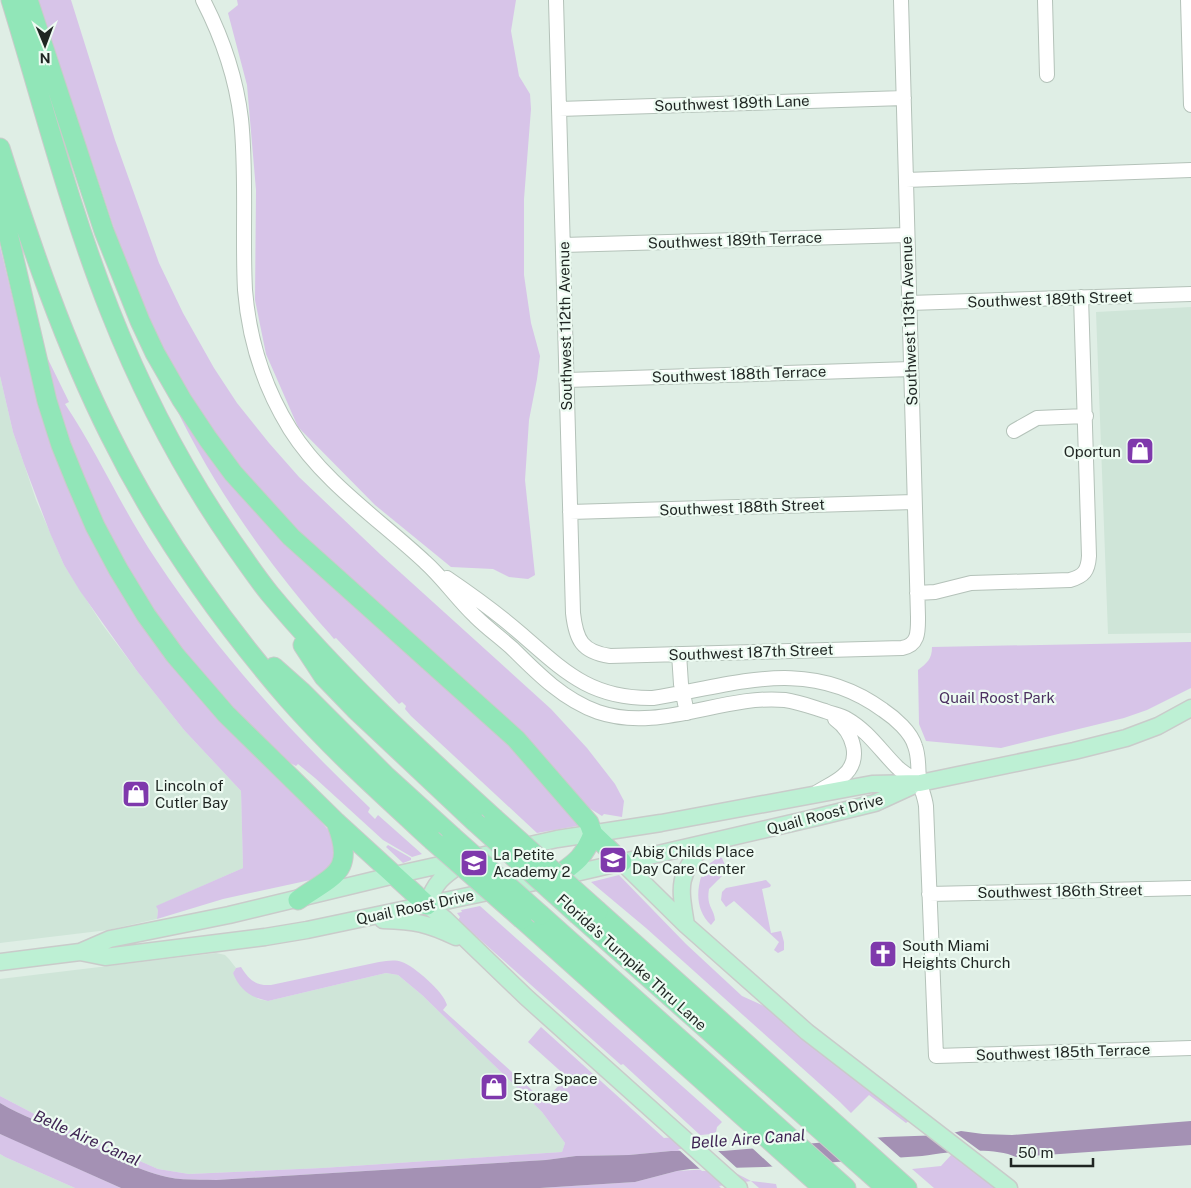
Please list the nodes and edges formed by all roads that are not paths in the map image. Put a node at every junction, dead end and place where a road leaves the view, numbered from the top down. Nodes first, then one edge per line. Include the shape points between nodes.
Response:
1 (11, 0) edge
2 (28, 0) edge
3 (203, 0) edge
4 (556, 0) edge
5 (901, 0) edge
6 (1045, 0) edge
7 (1188, 0) edge
8 (1047, 74) dead end
9 (904, 98) junction
10 (1191, 105) edge
11 (559, 109) junction
12 (3, 156) edge
13 (1191, 170) edge
14 (906, 180) junction
15 (907, 234) junction
16 (563, 245) junction
17 (1191, 294) edge
18 (1081, 297) junction
19 (909, 303) junction
20 (911, 369) junction
21 (567, 380) junction
22 (1086, 416) junction
23 (1014, 431) dead end
24 (914, 502) junction
25 (570, 512) junction
26 (426, 562) junction
27 (269, 593) junction
28 (917, 593) junction
29 (239, 636) junction
30 (915, 642) joint
31 (587, 649) joint
32 (679, 654) junction
33 (565, 672) junction
34 (556, 688) junction
35 (683, 693) junction
36 (617, 696) junction
37 (825, 711) junction
38 (687, 713) junction
39 (1189, 714) edge
40 (612, 715) junction
41 (920, 783) junction
42 (811, 795) junction
43 (761, 806) junction
44 (336, 821) junction
45 (593, 834) junction
46 (729, 838) junction
47 (704, 844) junction
48 (470, 858) junction
49 (622, 862) junction
50 (395, 875) junction
51 (554, 878) junction
52 (1191, 888) edge
53 (929, 894) junction
54 (298, 900) junction
55 (427, 905) junction
56 (360, 919) junction
57 (686, 925) junction
58 (467, 942) junction
59 (80, 952) junction
60 (0, 962) edge
61 (1191, 1048) edge
62 (737, 1187) edge
63 (823, 1188) edge
64 (846, 1188) edge
65 (886, 1188) edge
66 (907, 1188) edge
67 (1009, 1188) edge

1 - 27 highway via 82,234 142,386 222,527
2 - 45 highway via 104,231 140,321 160,361 208,439 291,537 532,756 589,823
3 - 26 street via 224,46 239,106 245,300 266,382 291,430 319,467
4 - 11 street, Southwest 112th Avenue
5 - 9 street, Southwest 113th Avenue
6 - 8 street
7 - 10 street
9 - 11 street, Southwest 189th Lane
9 - 14 street, Southwest 113th Avenue
11 - 16 street, Southwest 112th Avenue
12 - 29 highway via 61,326 110,435 169,539
12 - 44 highway via 4,216 40,372 61,445 95,526 146,615 186,668 226,714
13 - 14 street
14 - 15 street, Southwest 113th Avenue
15 - 16 street, Southwest 189th Terrace
15 - 19 street, Southwest 113th Avenue
16 - 21 street, Southwest 112th Avenue
17 - 18 street, Southwest 189th Street
18 - 19 street, Southwest 189th Street
18 - 22 street
19 - 20 street, Southwest 113th Avenue
20 - 21 street, Southwest 188th Terrace
20 - 24 street, Southwest 113th Avenue
21 - 25 street, Southwest 112th Avenue
22 - 23 street via 1037,418
22 - 28 street via 1089,556 1084,574 1070,580 971,583
24 - 25 street, Southwest 188th Street
24 - 28 street, Southwest 113th Avenue
25 - 31 street, Southwest 112th Avenue via 573,613 578,637
26 - 33 street via 484,604
26 - 34 street via 474,616
27 - 65 highway, Florida's Turnpike Thru Lane, bridge via 324,677 384,738
27 - 66 highway, bridge via 366,698 494,818
28 - 30 street, Southwest 113th Avenue
29 - 63 highway, bridge via 316,729 432,840
29 - 64 highway, Florida's Turnpike Thru Lane, bridge via 452,836
30 - 32 street, Southwest 187th Street via 902,648
31 - 32 street, Southwest 187th Street via 610,656
32 - 35 street
33 - 34 street
33 - 36 street
34 - 40 street via 578,703
35 - 36 street via 652,698
35 - 38 street
35 - 41 street via 764,678 788,677 810,678 846,688 872,702 903,728 915,745
36 - 40 street
37 - 38 street via 786,700 765,700
37 - 41 street via 846,718 864,731 898,767
37 - 42 street via 851,736 854,754 843,776
38 - 40 street via 650,718
39 - 41 main road, Quail Roost Drive via 1126,738
41 - 42 main road, Quail Roost Drive via 872,784
41 - 46 main road, Quail Roost Drive via 875,803
41 - 53 street via 926,806
42 - 43 main road, Quail Roost Drive
43 - 45 main road, Quail Roost Drive
43 - 46 main road via 732,824
44 - 50 highway
44 - 54 highway via 344,848 340,870
45 - 48 main road, Quail Roost Drive
45 - 49 highway
45 - 51 highway via 577,862
46 - 47 main road, Quail Roost Drive
47 - 49 main road, Quail Roost Drive
47 - 57 main road via 689,863 682,881
48 - 50 main road, Quail Roost Drive
48 - 55 main road via 443,876
49 - 51 main road, Quail Roost Drive
49 - 57 main road
50 - 54 main road, Quail Roost Drive
50 - 55 highway
51 - 55 main road, Quail Roost Drive
52 - 53 street, Southwest 186th Street
53 - 61 street, Southwest 185th Terrace via 936,1056
54 - 59 main road, Quail Roost Drive via 110,939
55 - 56 main road, Quail Roost Drive
55 - 58 main road
56 - 58 main road via 430,925
56 - 59 main road, Quail Roost Drive via 265,938 105,957
57 - 67 main road via 807,1032
58 - 62 main road
59 - 60 main road, Quail Roost Drive

